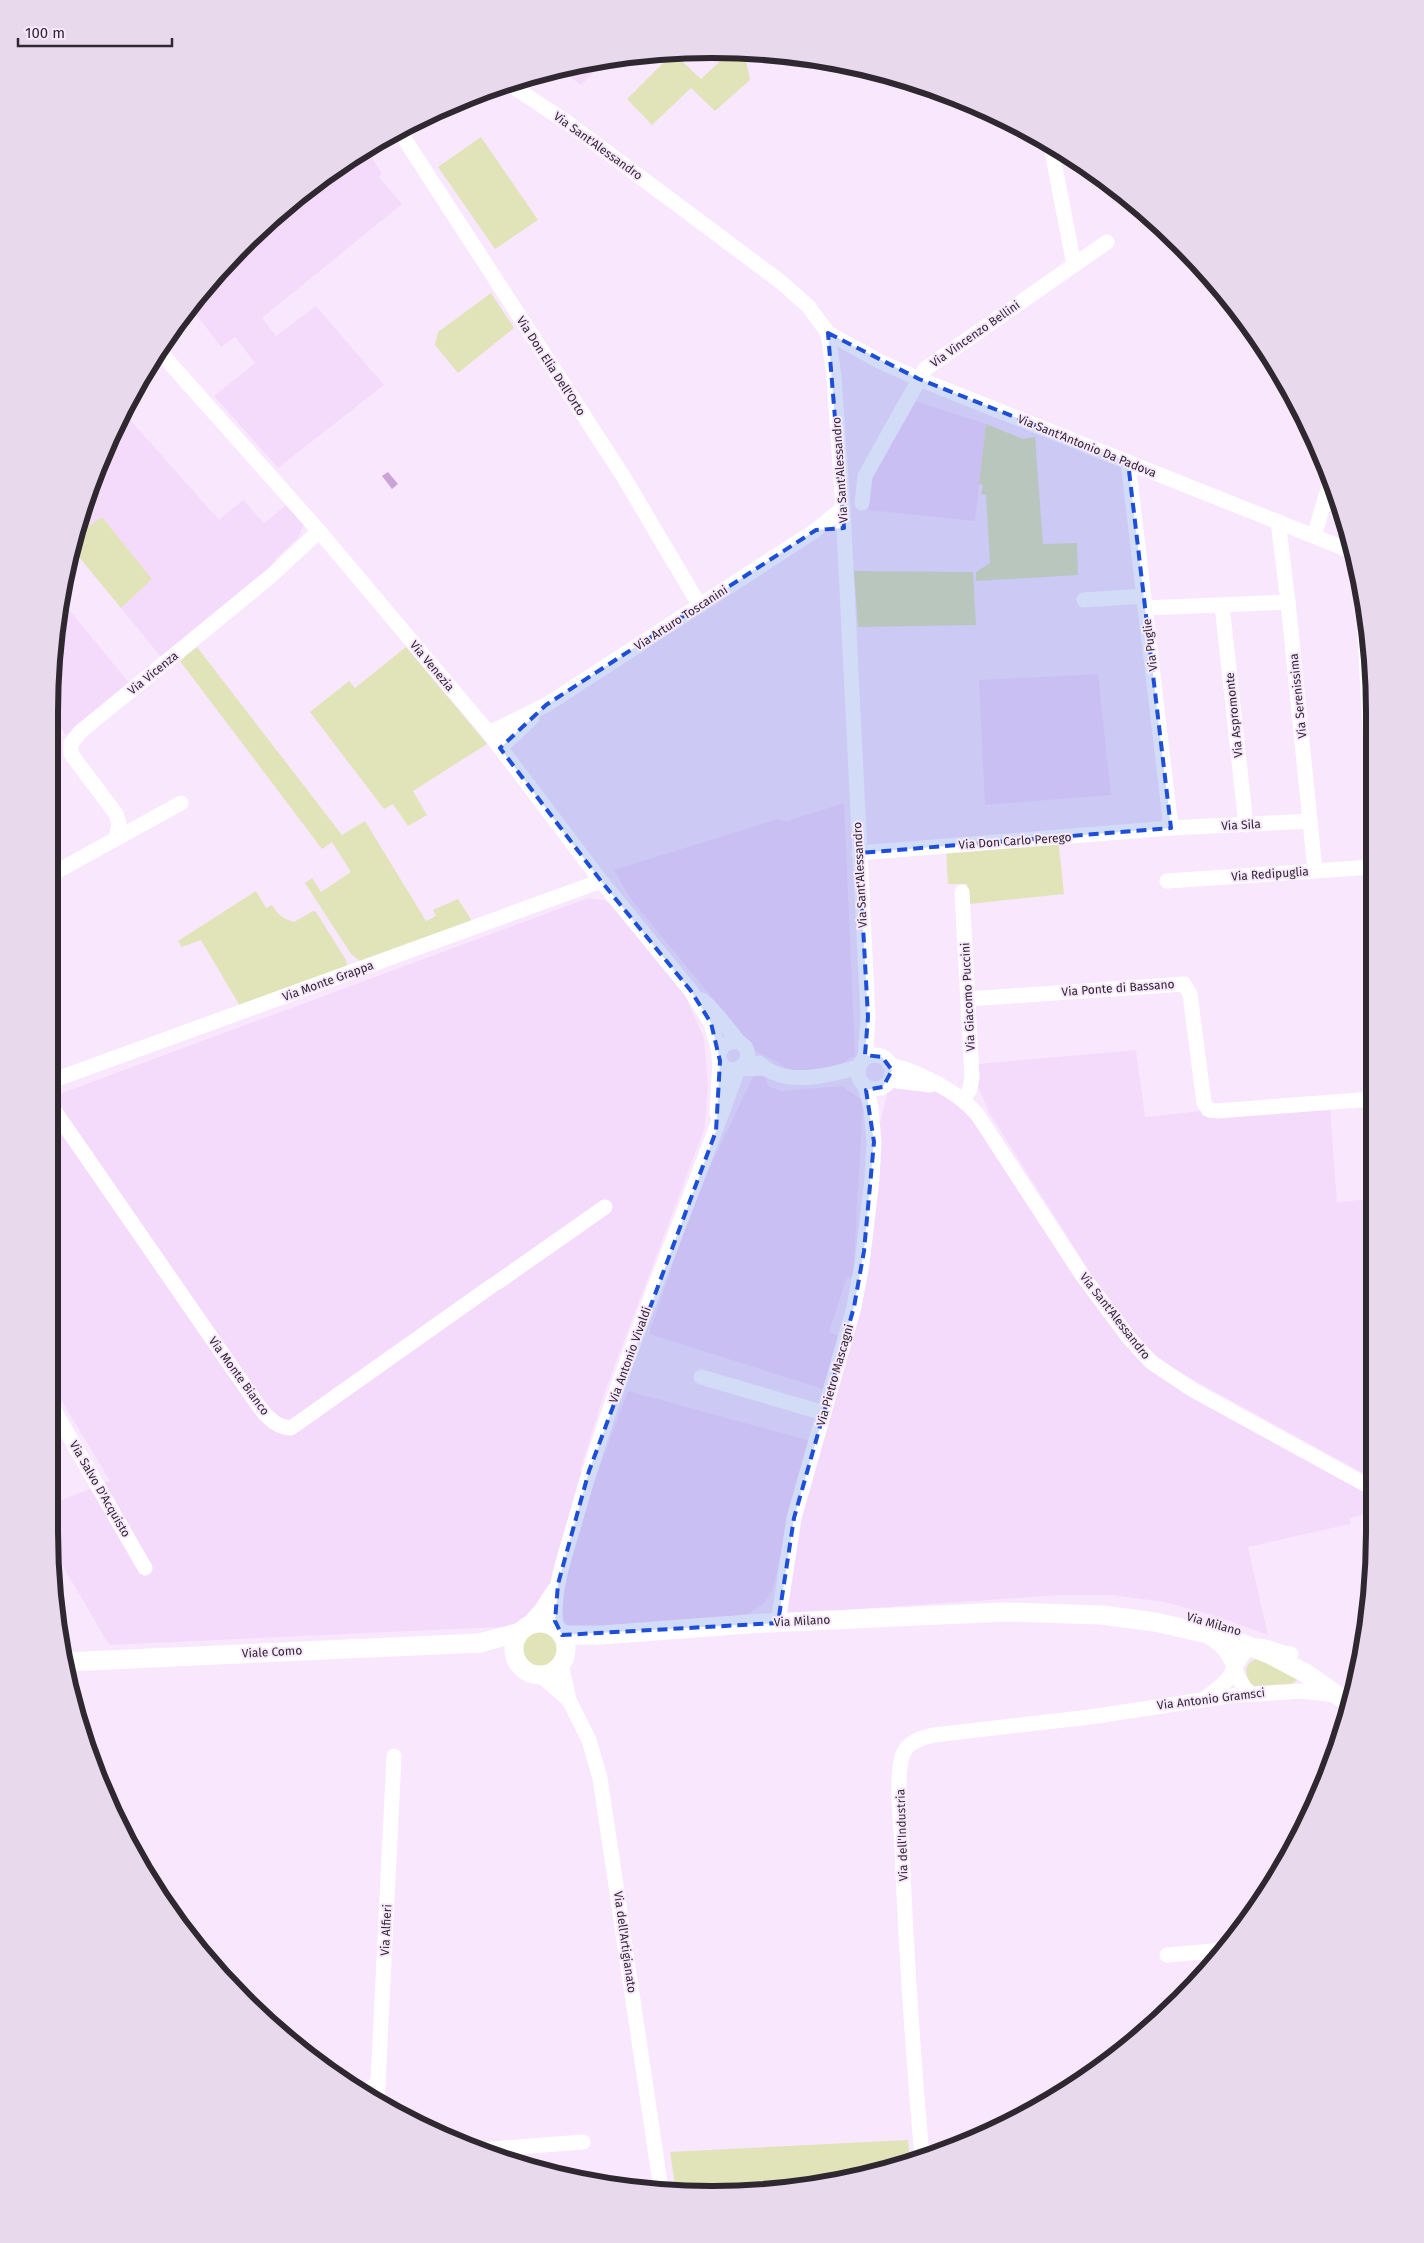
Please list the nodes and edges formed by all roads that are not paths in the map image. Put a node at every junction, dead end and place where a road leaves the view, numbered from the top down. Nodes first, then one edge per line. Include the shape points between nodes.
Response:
1 (515, 88) edge
2 (402, 136) edge
3 (1052, 153) edge
4 (1107, 242) dead end
5 (1074, 265) junction
6 (828, 333) junction
7 (163, 356) edge
8 (919, 379) junction
9 (1128, 462) junction
10 (1327, 490) edge
11 (862, 503) dead end
12 (843, 508) junction
13 (1278, 521) junction
14 (844, 528) junction
15 (816, 530) junction
16 (319, 531) junction
17 (1314, 536) junction
18 (1346, 550) edge
19 (1084, 600) dead end
20 (1145, 602) junction
21 (1288, 602) junction
22 (1222, 604) junction
23 (700, 606) junction
24 (546, 705) junction
25 (489, 733) junction
26 (500, 748) junction
27 (181, 803) dead end
28 (1310, 821) junction
29 (1246, 825) junction
30 (1171, 828) junction
31 (116, 839) junction
32 (859, 853) junction
33 (1366, 867) edge
34 (58, 871) edge
35 (1315, 871) junction
36 (601, 881) junction
37 (1167, 881) dead end
38 (962, 892) dead end
39 (691, 990) junction
40 (968, 999) junction
41 (868, 1017) junction
42 (742, 1045) junction
43 (719, 1057) junction
44 (765, 1068) junction
45 (738, 1069) junction
46 (862, 1072) junction
47 (886, 1072) junction
48 (58, 1079) edge
49 (957, 1096) junction
50 (1366, 1099) edge
51 (58, 1116) edge
52 (873, 1125) junction
53 (716, 1131) junction
54 (605, 1207) dead end
55 (701, 1377) dead end
56 (824, 1412) junction
57 (58, 1417) edge
58 (1366, 1484) edge
59 (145, 1568) dead end
60 (558, 1584) junction
61 (1004, 1612) junction
62 (778, 1622) junction
63 (524, 1629) junction
64 (1197, 1630) junction
65 (559, 1632) junction
66 (601, 1635) junction
67 (480, 1643) junction
68 (1252, 1647) junction
69 (71, 1662) edge
70 (518, 1662) junction
71 (1301, 1663) junction
72 (561, 1664) junction
73 (1236, 1668) junction
74 (540, 1674) junction
75 (1288, 1691) junction
76 (1250, 1694) junction
77 (1345, 1696) edge
78 (1206, 1698) junction
79 (570, 1700) junction
80 (1134, 1710) joint
81 (394, 1756) dead end
82 (1214, 1951) edge
83 (1167, 1955) dead end
84 (379, 2083) junction
85 (370, 2088) edge
86 (378, 2094) edge
87 (583, 2142) dead end
88 (496, 2149) edge
89 (922, 2151) edge
90 (660, 2183) edge

1 - 6 street, Via Sant'Alessandro via 568,122 781,282 808,306
2 - 23 street, Via Don Elia Dell'Orto via 623,476
3 - 5 street
4 - 5 street, Via Vincenzo Bellini
5 - 8 street, Via Vincenzo Bellini via 931,364
6 - 8 street, Via Sant'Antonio Da Padova
6 - 12 street, Via Sant'Alessandro
7 - 16 street, Via Venezia
8 - 9 street, Via Sant'Antonio Da Padova
8 - 11 street, Via Vincenzo Bellini via 865,476
9 - 13 street, Via Sant'Antonio Da Padova
9 - 20 street, Via Puglie
10 - 17 street
12 - 14 street, Via Sant'Alessandro
12 - 15 street, Via Arturo Toscanini
13 - 17 street, Via Sant'Antonio Da Padova
13 - 21 street, Via Serenissima
14 - 15 street, Via Arturo Toscanini
14 - 32 street, Via Sant'Alessandro
15 - 23 street, Via Arturo Toscanini
16 - 25 street, Via Venezia
16 - 31 street, Via Vicenza via 271,576 80,732 71,744 71,754 116,814 119,824
17 - 18 street, Via Sant'Antonio Da Padova
19 - 20 street
20 - 22 street
20 - 30 street, Via Puglie
21 - 22 street
21 - 28 street, Via Serenissima
22 - 29 street, Via Aspromonte
23 - 24 street, Via Arturo Toscanini
24 - 25 street
24 - 26 street
25 - 26 street, Via Venezia
26 - 36 street, Via Venezia
27 - 31 street
28 - 29 street, Via Sila
28 - 35 street, Via Serenissima
29 - 30 street, Via Sila
30 - 32 street, Via Don Carlo Perego
31 - 34 street
32 - 41 street, Via Sant'Alessandro
33 - 35 street, Via Redipuglia
35 - 37 street, Via Redipuglia
36 - 39 street, Via Venezia
36 - 48 street, Via Monte Grappa
38 - 40 street, Via Giacomo Puccini
39 - 42 street, Via Venezia via 718,1013
39 - 43 street, Via Venezia via 711,1023
40 - 49 street, Via Giacomo Puccini via 972,1078 970,1089
40 - 50 street, Via Ponte di Bassano via 1184,984 1190,994 1204,1103 1209,1110
41 - 46 street, Via Sant'Alessandro
41 - 47 street, Via Sant'Alessandro
42 - 43 street via 730,1041 723,1045
42 - 44 street, Via Venezia
42 - 45 street via 748,1057
43 - 45 street via 724,1067
43 - 53 street, Via Venezia
44 - 45 street
44 - 46 street via 794,1077
45 - 53 street, Via Antonio Vivaldi
46 - 47 street via 874,1056
46 - 47 street via 874,1089
46 - 52 street, Via Pietro Mascagni
47 - 49 street, Via Sant'Alessandro via 912,1072
47 - 52 street, Via Pietro Mascagni
49 - 58 street, Via Sant'Alessandro via 977,1114 1091,1288 1151,1362 1202,1395
51 - 54 street, Via Monte Bianco via 244,1385 272,1422 281,1427 291,1428
52 - 56 street, Via Pietro Mascagni via 872,1179 860,1280
53 - 60 street, Via Antonio Vivaldi via 659,1275 589,1470
55 - 56 street
56 - 62 street, Via Pietro Mascagni via 792,1527
57 - 59 street, Via Salvo D'Acquisto
60 - 63 street
60 - 65 street via 554,1608
61 - 62 main road, Via Milano
61 - 64 main road, Via Milano via 1111,1616
61 - 71 main road, Via Milano via 1071,1605 1156,1610 1228,1627
62 - 66 main road, Via Milano
63 - 65 main road via 536,1623 547,1624
63 - 67 main road
63 - 70 main road via 515,1641 514,1652
64 - 68 main road, Via Milano
64 - 73 street via 1223,1647
65 - 66 main road, Via Milano
65 - 72 main road via 566,1650
66 - 72 main road
67 - 69 main road, Viale Como
67 - 70 main road
68 - 71 main road, Via Milano
68 - 71 street via 1262,1646
68 - 73 street via 1244,1653
70 - 74 main road via 523,1668
71 - 75 street
71 - 77 main road, Via Milano
72 - 74 main road
72 - 79 street, Via dell'Artigianato
73 - 76 street
73 - 78 street
74 - 79 street, Via dell'Artigianato
75 - 76 street, Via Antonio Gramsci
75 - 77 street, Via Antonio Gramsci
76 - 78 street, Via Antonio Gramsci
78 - 80 street, Via Antonio Gramsci
79 - 90 street, Via dell'Artigianato via 589,1740 600,1778
80 - 89 street, Via dell'Industria via 934,1735 912,1742 903,1752 900,1769 903,1865
81 - 84 street, Via Alfieri
82 - 83 street
84 - 85 street
84 - 86 street, Via Alfieri
87 - 88 street

